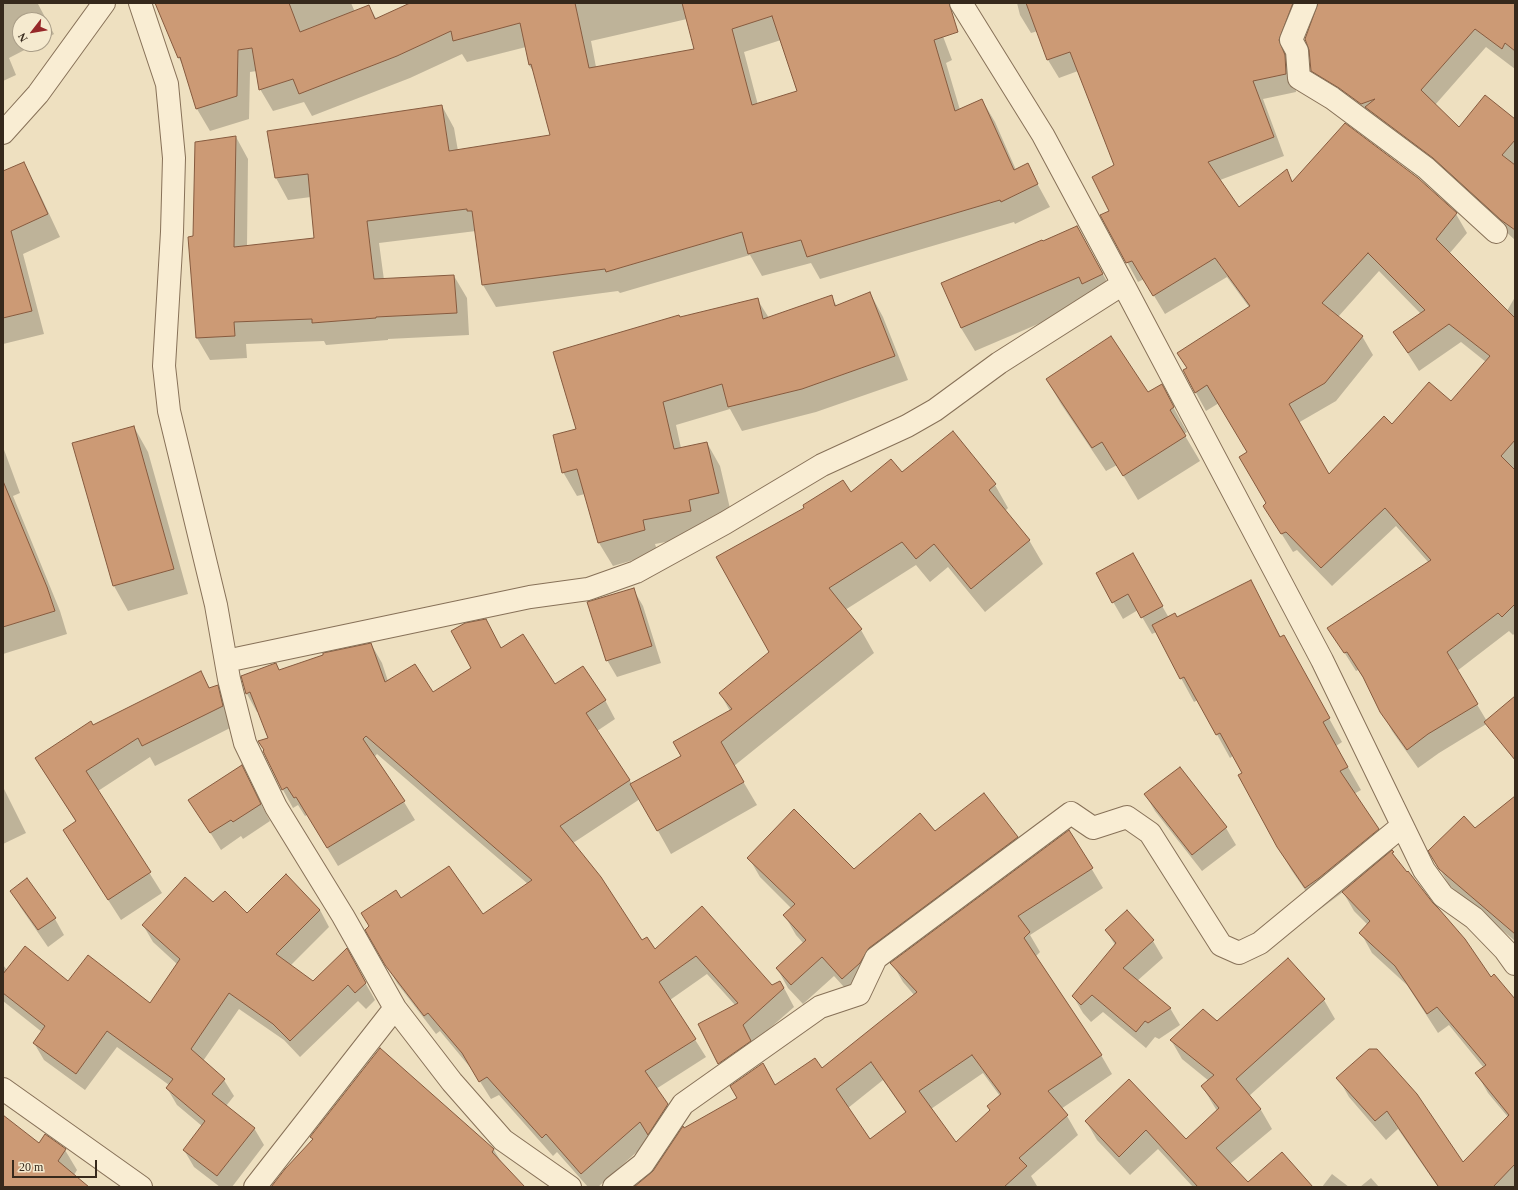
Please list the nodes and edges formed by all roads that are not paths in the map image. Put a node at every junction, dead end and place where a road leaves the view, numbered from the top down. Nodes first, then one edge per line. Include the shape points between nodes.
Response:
1 (104, 3) edge
2 (140, 3) edge
3 (961, 3) edge
4 (1306, 3) edge
5 (3, 133) edge
6 (1496, 232) dead end
7 (1123, 284) junction
8 (226, 661) junction
9 (1402, 826) junction
10 (1515, 964) edge
11 (395, 1008) junction
12 (3, 1089) edge
13 (141, 1187) edge
14 (255, 1187) edge
15 (570, 1187) edge
16 (614, 1187) edge

1 - 5 street via 38,94
2 - 8 street via 167,84 174,158 164,366 168,411 216,605
3 - 7 street via 1043,135
4 - 6 street via 1291,40 1296,51 1299,78 1332,98 1426,168
7 - 8 street via 999,363 935,410 907,426 822,465 636,572 588,589 530,597
7 - 9 street via 1322,660
8 - 11 street via 245,743 276,807 343,916
9 - 10 street via 1424,870 1443,896 1474,918
9 - 16 street via 1260,943 1239,953 1221,945 1150,833 1127,816 1093,828 1071,813 876,958 859,994 820,1007 683,1104 643,1164
11 - 14 street
11 - 15 street via 452,1082 503,1140
12 - 13 street

